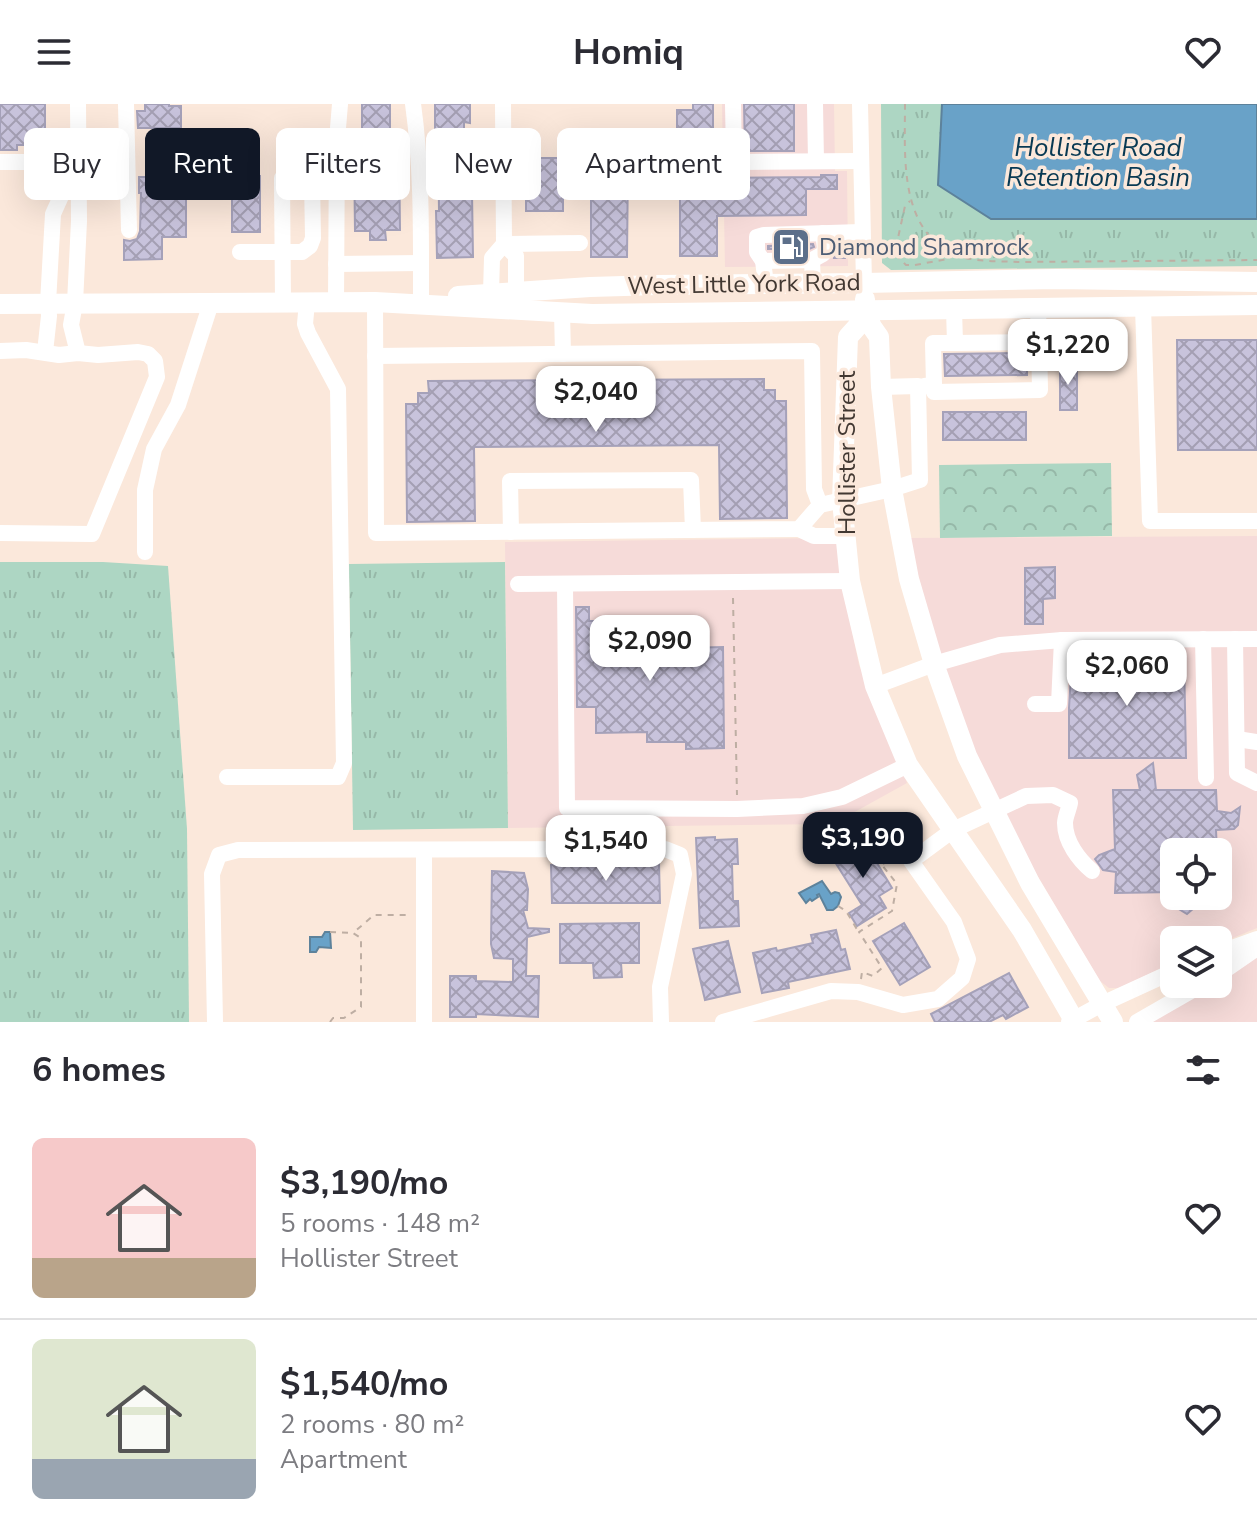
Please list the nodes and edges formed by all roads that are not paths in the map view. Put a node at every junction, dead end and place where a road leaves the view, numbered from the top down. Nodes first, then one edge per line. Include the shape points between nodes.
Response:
1 (78, 104) edge
2 (126, 104) edge
3 (340, 104) edge
4 (413, 104) edge
5 (503, 104) edge
6 (733, 104) edge
7 (815, 104) edge
8 (860, 104) edge
9 (78, 128) edge
10 (126, 128) edge
11 (816, 161) junction
12 (860, 161) junction
13 (0, 162) edge
14 (24, 162) edge
15 (59, 200) edge
16 (79, 200) edge
17 (128, 200) edge
18 (282, 200) edge
19 (312, 200) edge
20 (129, 230) dead end
21 (861, 232) junction
22 (823, 233) junction
23 (580, 243) dead end
24 (504, 244) junction
25 (240, 252) dead end
26 (282, 252) junction
27 (812, 260) junction
28 (763, 261) junction
29 (421, 263) junction
30 (336, 264) junction
31 (1257, 282) edge
32 (864, 283) junction
33 (766, 284) junction
34 (813, 284) junction
35 (516, 291) junction
36 (491, 293) junction
37 (421, 298) junction
38 (283, 302) junction
39 (307, 302) junction
40 (336, 302) junction
41 (375, 302) junction
42 (48, 303) junction
43 (75, 303) junction
44 (211, 303) junction
45 (0, 304) edge
46 (1257, 305) edge
47 (1143, 307) junction
48 (1038, 308) junction
49 (954, 309) junction
50 (865, 311) junction
51 (562, 312) junction
52 (1039, 342) junction
53 (955, 343) junction
54 (0, 351) edge
55 (45, 352) junction
56 (78, 353) junction
57 (563, 354) junction
58 (375, 356) junction
59 (926, 386) junction
60 (881, 387) junction
61 (892, 489) junction
62 (842, 501) junction
63 (820, 505) junction
64 (1257, 521) edge
65 (799, 529) junction
66 (693, 530) junction
67 (511, 532) junction
68 (0, 533) edge
69 (846, 536) junction
70 (145, 552) dead end
71 (850, 581) junction
72 (518, 584) dead end
73 (565, 584) junction
74 (1203, 639) junction
75 (1235, 639) junction
76 (1257, 639) edge
77 (1062, 640) junction
78 (934, 664) junction
79 (875, 686) junction
80 (1035, 704) dead end
81 (1237, 739) junction
82 (1257, 742) edge
83 (908, 765) junction
84 (227, 777) dead end
85 (1206, 778) dead end
86 (1257, 783) edge
87 (994, 811) junction
88 (953, 830) junction
89 (424, 850) junction
90 (1092, 871) dead end
91 (1257, 939) edge
92 (1232, 948) edge
93 (1257, 948) edge
94 (1232, 965) edge
95 (1160, 980) edge
96 (1179, 998) edge
97 (1108, 1013) edge
98 (1073, 1021) edge
99 (215, 1022) edge
100 (424, 1022) edge
101 (661, 1022) edge
102 (723, 1022) edge
103 (1137, 1022) edge

1 - 9 street
2 - 10 street
3 - 30 street
4 - 29 street
5 - 24 street
6 - 11 street via 734,156 739,162
7 - 11 street
8 - 12 street, Hollister Street
11 - 12 street
12 - 21 street, Hollister Street
13 - 14 street
15 - 42 street via 53,214
16 - 43 street
17 - 20 street
18 - 26 street
19 - 26 street via 310,246 302,252
21 - 22 street
21 - 32 street, Hollister Street
22 - 27 street via 823,254
22 - 28 street via 757,237
23 - 24 street
24 - 35 street via 516,256
24 - 36 street via 492,258
25 - 26 street
26 - 38 street
27 - 28 street
27 - 34 street
28 - 33 street
29 - 30 street
29 - 37 street
30 - 40 street
31 - 32 main road, West Little York Road
32 - 34 main road, West Little York Road
32 - 50 main road, Hollister Street
33 - 34 main road, West Little York Road
33 - 35 main road, West Little York Road
35 - 36 main road, West Little York Road
36 - 37 main road, West Little York Road
37 - 41 main road, West Little York Road
38 - 39 main road, West Little York Road
38 - 44 main road, West Little York Road
39 - 40 main road, West Little York Road
39 - 84 street via 308,333 338,389 344,763 338,777
40 - 41 main road, West Little York Road
41 - 51 main road, West Little York Road
41 - 58 street
42 - 43 main road, West Little York Road
42 - 45 main road, West Little York Road
42 - 55 street
43 - 44 main road, West Little York Road
43 - 56 street via 71,325
44 - 70 street via 178,405 154,449 145,490
46 - 47 main road, West Little York Road
47 - 48 main road, West Little York Road
47 - 64 street via 1150,521
48 - 49 main road, West Little York Road
48 - 52 street
49 - 50 main road, West Little York Road
49 - 53 street
50 - 51 main road, West Little York Road
50 - 60 main road, Hollister Street via 879,337
50 - 62 main road, Hollister Street via 848,337
51 - 57 street
52 - 53 street
52 - 59 street via 1040,390 934,392
53 - 59 street via 933,343
54 - 55 street
55 - 56 street
56 - 68 street via 148,354 157,377 92,534
57 - 58 street
57 - 63 street via 812,351 814,489
58 - 67 street via 376,533
59 - 60 street
59 - 61 street via 920,480
60 - 61 main road, Hollister Street
61 - 62 street
61 - 78 main road, Hollister Street via 909,579
62 - 63 street
62 - 69 main road, Hollister Street
63 - 65 street
65 - 66 street
65 - 69 street via 814,536
66 - 67 street
66 - 67 street via 691,480 510,481
69 - 71 main road, Hollister Street
71 - 73 street
71 - 79 main road, Hollister Street
72 - 73 street
73 - 83 street via 567,808 803,806 842,797
74 - 75 street
74 - 77 street
74 - 85 street
75 - 76 street
75 - 81 street
77 - 78 street via 1000,645
77 - 80 street via 1059,704
78 - 79 street
78 - 87 main road, Hollister Street via 967,756
79 - 83 main road, Hollister Street
81 - 82 street
81 - 86 street via 1237,773
83 - 88 main road, Hollister Street
87 - 88 street
87 - 90 street via 1026,796 1053,795 1070,803 1065,823 1072,847
87 - 97 main road, Hollister Street via 1030,883
88 - 98 main road, Hollister Street via 1022,930
88 - 102 street via 911,861 954,922 968,959 962,978 938,999 903,1005 858,992 831,991
89 - 99 street via 238,850 219,855 212,874
89 - 100 street
89 - 101 street via 665,849 680,855 684,874 660,987
91 - 92 street
93 - 94 street
95 - 97 street
96 - 103 street
97 - 98 street

